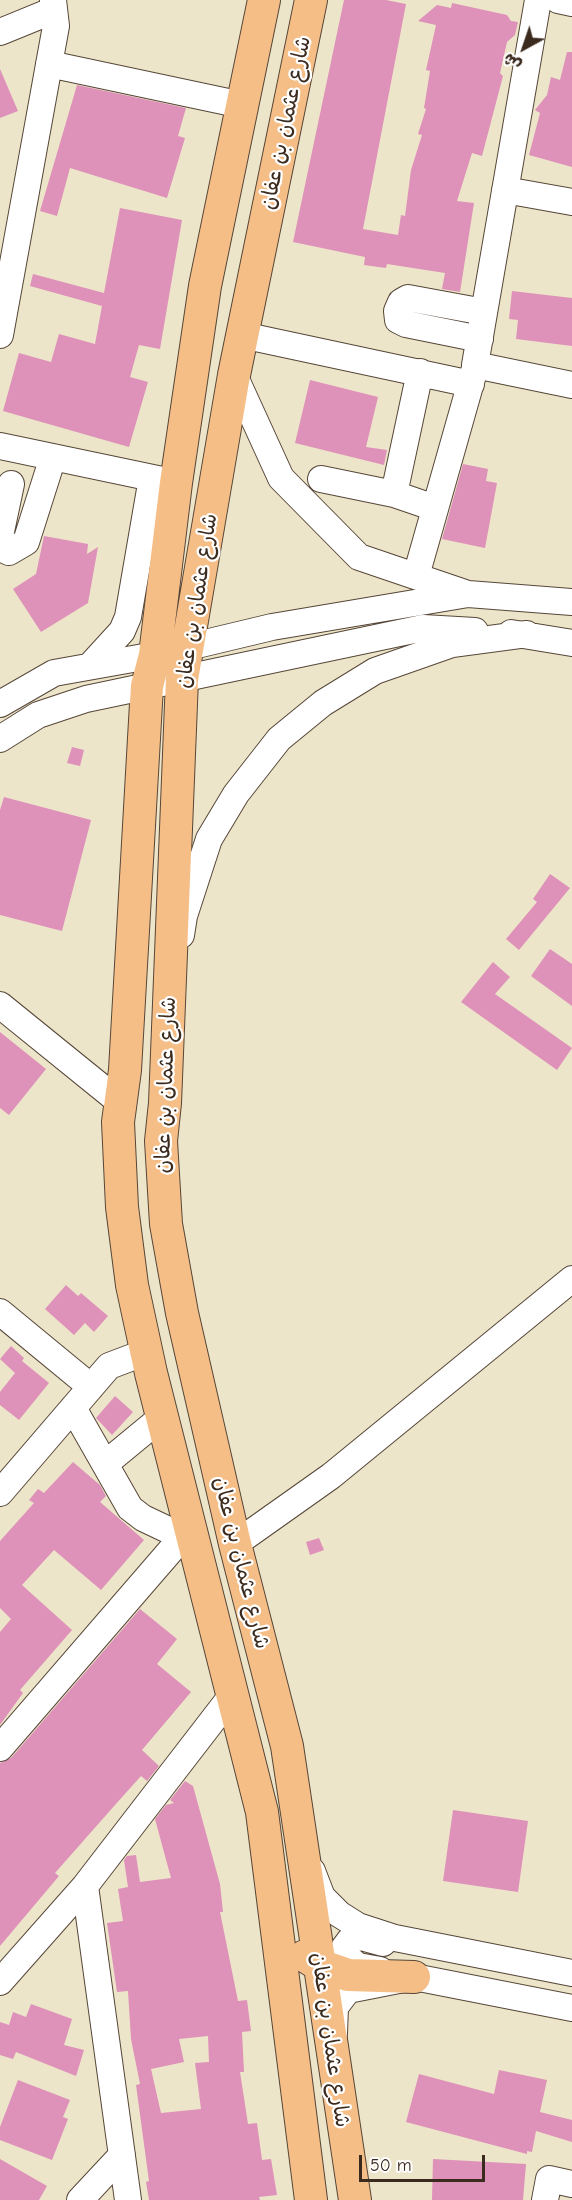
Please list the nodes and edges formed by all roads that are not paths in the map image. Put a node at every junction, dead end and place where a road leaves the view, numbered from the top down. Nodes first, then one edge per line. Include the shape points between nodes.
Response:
1 (264, 0) edge
2 (311, 0) edge
3 (538, 0) edge
4 (558, 0) edge
5 (572, 3) edge
6 (53, 5) edge
7 (0, 32) edge
8 (49, 64) junction
9 (242, 105) junction
10 (505, 190) junction
11 (572, 202) edge
12 (484, 312) junction
13 (1, 329) edge
14 (242, 335) junction
15 (480, 339) junction
16 (420, 372) junction
17 (473, 374) junction
18 (234, 375) junction
19 (572, 385) edge
20 (0, 446) edge
21 (53, 457) junction
22 (321, 479) dead end
23 (164, 480) junction
24 (11, 484) dead end
25 (394, 494) junction
26 (435, 508) junction
27 (0, 536) edge
28 (0, 548) edge
29 (416, 576) junction
30 (468, 594) junction
31 (572, 602) edge
32 (527, 634) junction
33 (572, 643) edge
34 (188, 646) junction
35 (155, 655) junction
36 (90, 666) junction
37 (182, 679) junction
38 (147, 686) junction
39 (0, 704) edge
40 (0, 739) edge
41 (0, 1005) edge
42 (167, 1033) junction
43 (122, 1096) junction
44 (176, 1279) junction
45 (572, 1279) edge
46 (0, 1312) edge
47 (146, 1352) junction
48 (91, 1387) junction
49 (73, 1408) junction
50 (162, 1417) junction
51 (105, 1464) junction
52 (0, 1493) edge
53 (187, 1532) junction
54 (235, 1544) junction
55 (233, 1694) junction
56 (0, 1748) edge
57 (303, 1848) junction
58 (85, 1886) junction
59 (274, 1905) junction
60 (445, 1948) junction
61 (319, 1965) junction
62 (572, 1973) edge
63 (414, 1977) junction
64 (0, 1982) edge
65 (572, 2008) edge
66 (333, 2063) junction
67 (122, 2155) junction
68 (572, 2184) edge
69 (80, 2200) edge
70 (128, 2200) edge
71 (311, 2200) edge
72 (355, 2200) edge
73 (546, 2200) edge

1 - 9 main road, شارع عثمان بن عفان
2 - 14 main road, شارع عثمان بن عفان
3 - 10 street
4 - 5 street
6 - 7 street
6 - 8 street via 56,26
8 - 9 street
8 - 13 street
9 - 23 main road, شارع عثمان بن عفان
10 - 11 street
10 - 12 street
12 - 15 street
12 - 15 street via 408,298 397,311 398,320 406,324
14 - 16 street
14 - 18 main road, شارع عثمان بن عفان
15 - 17 street
16 - 17 street
16 - 25 street
17 - 19 street
17 - 26 street
18 - 29 street via 281,478 359,557
18 - 34 main road, شارع عثمان بن عفان
20 - 21 street
21 - 23 street
21 - 28 street via 26,542 9,552
22 - 25 street
23 - 35 main road, شارع عثمان بن عفان
23 - 36 street via 128,617 122,631
24 - 27 street
25 - 26 street
26 - 29 street
29 - 30 street
30 - 31 street
30 - 34 street via 272,627
32 - 33 street
32 - 37 street via 423,628
32 - 42 street via 452,644 375,671 323,703 279,739 236,794 209,839 184,916
34 - 35 street
34 - 37 main road, شارع عثمان بن عفان
35 - 36 street
35 - 38 main road, شارع عثمان بن عفان
36 - 39 street via 54,673
37 - 38 street
37 - 42 main road, شارع عثمان بن عفان
38 - 40 street via 86,699 38,715
38 - 43 main road, شارع عثمان بن عفان
41 - 43 street
42 - 44 main road, شارع عثمان بن عفان via 161,1141 166,1224
43 - 44 main road via 139,1095 147,1105 152,1220
43 - 47 main road, شارع عثمان بن عفان via 118,1122 122,1207
44 - 54 main road, شارع عثمان بن عفان
45 - 54 street via 331,1476
46 - 48 street
47 - 48 street via 109,1366
47 - 50 main road, شارع عثمان بن عفان
48 - 49 street
49 - 51 street
49 - 52 street
50 - 51 street
50 - 53 main road, شارع عثمان بن عفان
51 - 53 street via 136,1514
53 - 55 main road, شارع عثمان بن عفان
53 - 56 street
54 - 57 main road, شارع عثمان بن عفان via 286,1746
55 - 58 street
55 - 59 main road, شارع عثمان بن عفان via 262,1812
57 - 60 street via 322,1897 339,1914 358,1926 395,1938
57 - 61 main road, شارع عثمان بن عفان
58 - 64 street
58 - 67 street
59 - 61 main road via 282,1929 302,1954
59 - 71 main road, شارع عثمان بن عفان
60 - 62 street
60 - 63 street via 391,1945 361,1937 350,1940 344,1948 347,1957 358,1966
61 - 63 main road via 348,1975
61 - 66 main road, شارع عثمان بن عفان
63 - 65 street
63 - 66 street via 348,1990 335,2007
66 - 72 main road, شارع عثمان بن عفان
67 - 69 street
67 - 70 street
68 - 73 street via 549,2179

